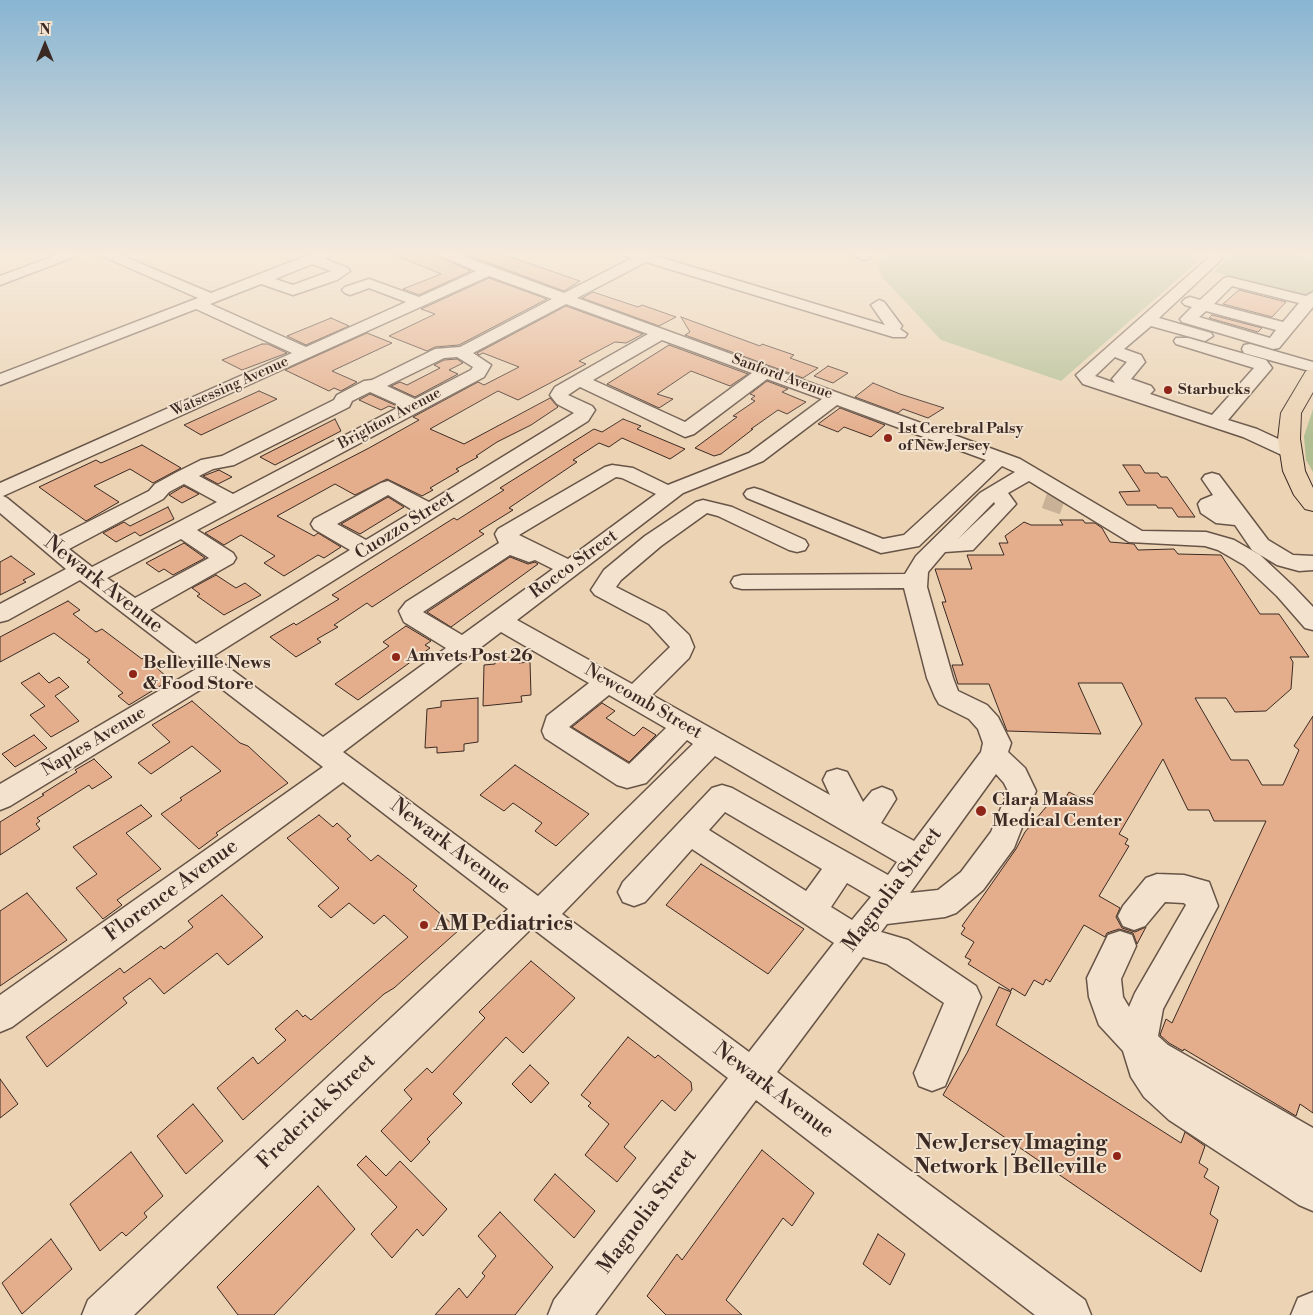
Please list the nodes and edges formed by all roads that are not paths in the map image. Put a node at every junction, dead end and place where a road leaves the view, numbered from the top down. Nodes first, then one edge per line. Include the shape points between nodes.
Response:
1 (172, 313) edge
2 (228, 313) edge
3 (394, 313) edge
4 (534, 313) edge
5 (606, 313) edge
6 (832, 313) edge
7 (884, 313) edge
8 (1156, 313) edge
9 (1194, 313) edge
10 (1234, 313) edge
11 (1299, 313) edge
12 (1143, 324) junction
13 (365, 327) junction
14 (1287, 328) junction
15 (662, 333) junction
16 (388, 337) dead end
17 (1270, 349) junction
18 (1113, 351) junction
19 (464, 352) junction
20 (305, 353) junction
21 (1313, 366) edge
22 (766, 371) junction
23 (1313, 375) edge
24 (581, 379) junction
25 (0, 380) edge
26 (372, 387) junction
27 (836, 397) junction
28 (415, 406) junction
29 (1219, 419) junction
30 (1290, 443) junction
31 (1010, 473) junction
32 (184, 476) junction
33 (1212, 479) dead end
34 (0, 491) edge
35 (670, 494) junction
36 (754, 494) dead end
37 (1045, 499) tunnel mouth
38 (0, 502) edge
39 (233, 502) junction
40 (1313, 504) edge
41 (1071, 508) tunnel mouth
42 (1092, 509) junction
43 (430, 510) junction
44 (181, 529) junction
45 (797, 546) dead end
46 (54, 548) junction
47 (366, 550) junction
48 (1313, 563) edge
49 (565, 571) junction
50 (86, 574) junction
51 (915, 581) junction
52 (751, 582) dead end
53 (134, 609) junction
54 (0, 614) edge
55 (499, 620) junction
56 (1313, 622) edge
57 (463, 647) junction
58 (205, 663) junction
59 (608, 682) junction
60 (634, 697) junction
61 (684, 726) junction
62 (712, 742) junction
63 (994, 755) junction
64 (333, 759) junction
65 (838, 780) dead end
66 (0, 798) edge
67 (882, 799) dead end
68 (862, 827) junction
69 (689, 832) junction
70 (918, 859) junction
71 (843, 864) junction
72 (634, 892) dead end
73 (885, 902) junction
74 (811, 910) junction
75 (535, 911) junction
76 (853, 943) junction
77 (0, 1015) edge
78 (1138, 1042) junction
79 (932, 1073) dead end
80 (752, 1075) junction
81 (1313, 1149) edge
82 (1313, 1191) edge
83 (103, 1315) edge
84 (569, 1315) edge
85 (1070, 1315) edge

1 - 25 street
2 - 20 street
3 - 13 street, Watsessing Avenue
4 - 19 street
5 - 15 street, Sanford Avenue
6 - 7 street via 894,332 894,326
8 - 12 street
9 - 17 street via 1188,319
10 - 14 street
11 - 14 street
12 - 17 street
12 - 18 street
12 - 29 street via 1260,364 1263,368
13 - 16 street
13 - 20 street, Watsessing Avenue
14 - 17 street
15 - 22 street, Sanford Avenue
15 - 24 street
17 - 21 street
18 - 29 street via 1136,362 1121,377 1125,383
18 - 29 street via 1085,375 1089,380
19 - 26 street via 441,353
19 - 28 street, Brighton Avenue via 482,365 482,369
20 - 34 street, Watsessing Avenue
22 - 24 street via 686,430 590,387
22 - 27 street, Sanford Avenue
23 - 30 main road via 1291,413
24 - 43 street, Cuozzo Street via 559,395 586,410 585,413
26 - 28 street
26 - 32 street via 356,392 343,399 344,403 227,461 208,464
27 - 31 street, Sanford Avenue
27 - 35 street, Rocco Street via 756,457
28 - 39 street, Brighton Avenue
29 - 30 street via 1250,433
30 - 40 main road via 1294,471
31 - 36 street via 911,541 881,546
31 - 37 street
31 - 42 street
31 - 51 street via 939,546 917,572
32 - 39 street
32 - 46 street via 156,495
33 - 48 street via 1260,545 1285,560
35 - 49 street, Rocco Street
35 - 49 street via 626,472 612,471 506,534 507,538
38 - 46 street, Newark Avenue
39 - 44 street, Brighton Avenue
41 - 42 street
42 - 56 street via 1137,536 1206,540 1226,545 1252,560
43 - 47 street, Cuozzo Street
43 - 47 street via 388,487 322,524
44 - 50 street, Brighton Avenue
44 - 53 street via 225,558
45 - 60 street via 725,511 704,506 612,575 603,590 656,618 680,641 680,652
46 - 50 street, Newark Avenue
47 - 58 street, Cuozzo Street
49 - 55 street, Rocco Street
49 - 57 street via 517,548 505,548 414,607 412,616
50 - 53 street, Newark Avenue
50 - 54 street, Brighton Avenue
51 - 52 street
51 - 63 street via 938,671 948,697 978,712 989,724 997,743
53 - 58 street, Newark Avenue
55 - 57 street, Rocco Street
55 - 59 street, Newcomb Street
57 - 64 street, Rocco Street
58 - 64 street, Newark Avenue
58 - 66 street, Naples Avenue
59 - 60 street, Newcomb Street
59 - 61 street via 556,723 555,731 627,777 636,775
60 - 61 street, Newcomb Street
61 - 62 street, Newcomb Street
62 - 68 street, Newcomb Street
62 - 75 street, Frederick Street
63 - 70 street, Magnolia Street
63 - 73 street via 1015,776 1022,791 1003,839 972,881 945,903
64 - 75 street, Newark Avenue
64 - 77 street, Florence Avenue
65 - 68 street
67 - 68 street
68 - 70 street, Newcomb Street
69 - 71 street via 722,796
69 - 72 street
69 - 74 street
70 - 73 street, Magnolia Street
71 - 73 street
71 - 74 street
73 - 76 street, Magnolia Street
74 - 76 street
75 - 80 street, Newark Avenue
75 - 83 street, Frederick Street
76 - 79 street via 896,951 964,997
76 - 80 street, Magnolia Street
78 - 78 street via 1147,1005 1202,906 1198,892 1157,888 1127,931 1104,978 1111,1013
78 - 81 street via 1154,1058
78 - 82 street via 1144,1064 1157,1084 1182,1107
80 - 84 street, Magnolia Street
80 - 85 street, Newark Avenue

